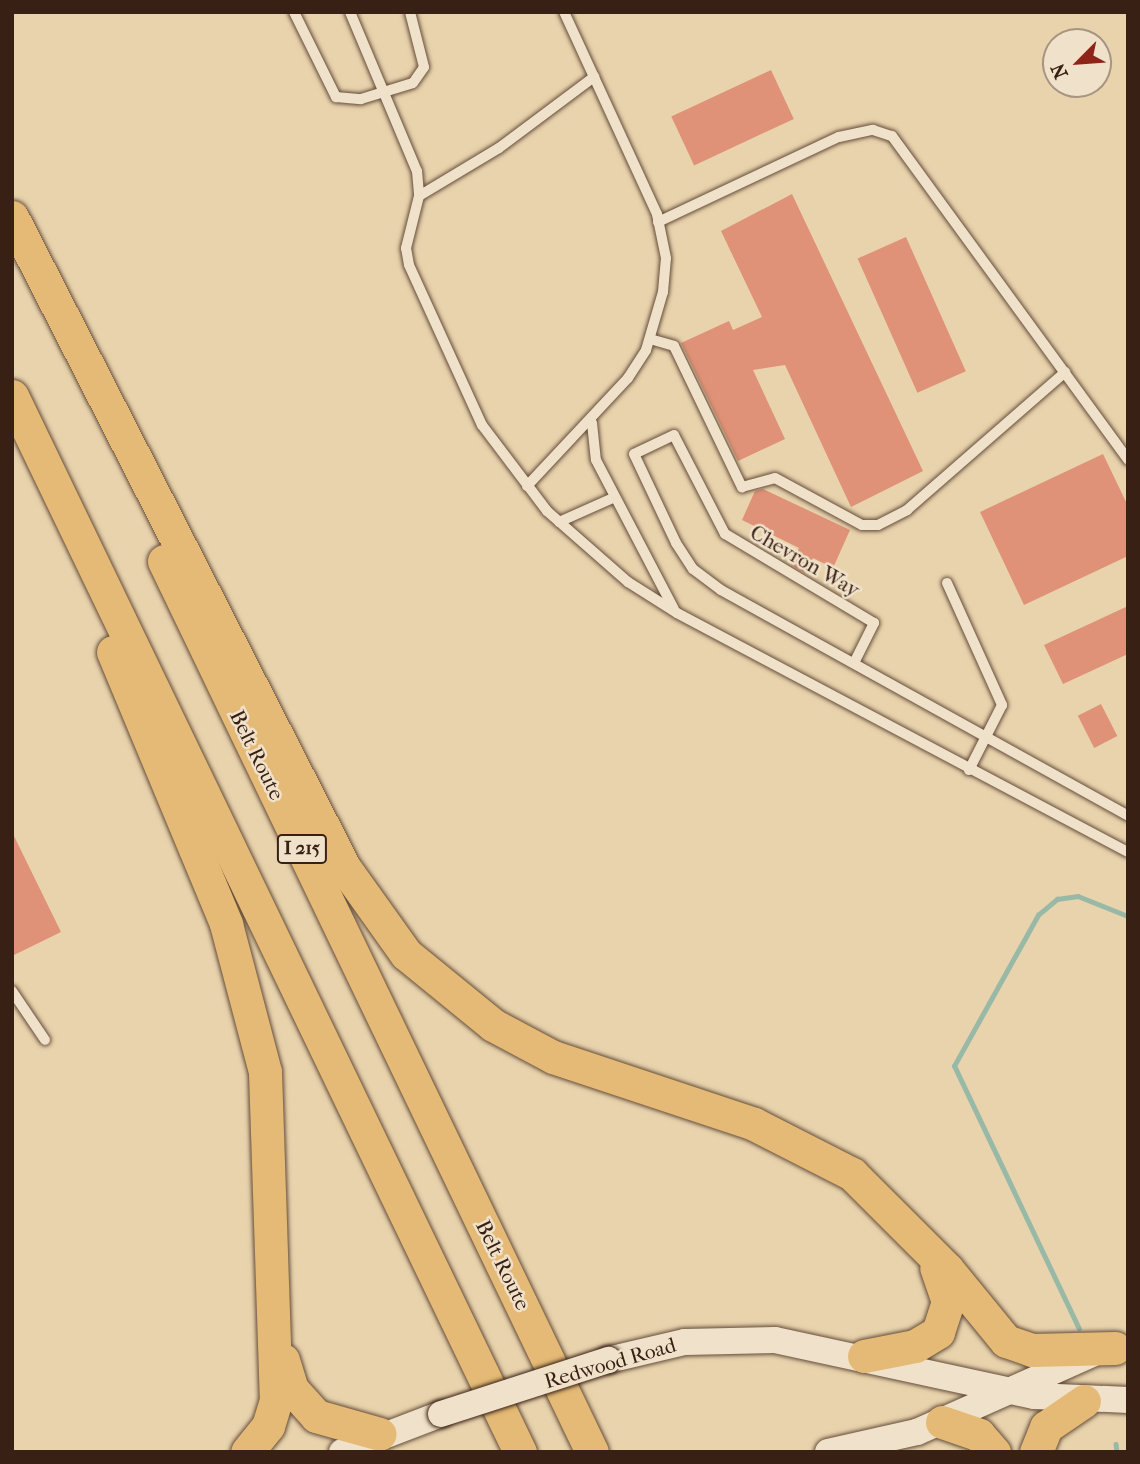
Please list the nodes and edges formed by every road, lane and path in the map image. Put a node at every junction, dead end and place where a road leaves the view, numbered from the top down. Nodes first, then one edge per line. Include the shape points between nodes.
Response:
1 (294, 12) edge
2 (350, 12) edge
3 (410, 12) edge
4 (564, 12) edge
5 (594, 78) junction
6 (389, 94) junction
7 (419, 196) junction
8 (12, 216) edge
9 (658, 222) junction
10 (12, 247) edge
11 (650, 339) junction
12 (1065, 372) junction
13 (12, 396) edge
14 (592, 423) junction
15 (1128, 460) edge
16 (527, 486) junction
17 (613, 498) junction
18 (559, 522) junction
19 (947, 583) dead end
20 (677, 613) junction
21 (854, 663) junction
22 (989, 740) junction
23 (969, 770) junction
24 (1128, 816) edge
25 (1128, 852) edge
26 (12, 991) edge
27 (45, 1040) dead end
28 (915, 1236) junction
29 (278, 1334) junction
30 (1121, 1346) edge
31 (864, 1356) junction
32 (1010, 1390) junction
33 (1128, 1400) edge
34 (1084, 1401) junction
35 (942, 1422) junction
36 (380, 1434) junction
37 (247, 1452) edge
38 (342, 1452) edge
39 (520, 1452) edge
40 (592, 1452) edge
41 (828, 1452) edge
42 (994, 1452) edge
43 (1036, 1452) edge

1 - 6 lane via 336,97
2 - 6 lane
3 - 6 lane via 424,68 413,83
4 - 5 lane
5 - 7 lane via 499,148
5 - 9 lane
6 - 7 lane via 417,171
7 - 16 lane via 407,232 409,265 482,425
8 - 28 highway via 344,867 405,954 494,1025 553,1057 800,1142 852,1174
9 - 11 lane via 663,292
9 - 12 lane via 839,137 873,130 892,136
10 - 40 highway, Belt Route / I 215
11 - 12 lane via 674,346 742,487 775,478 862,525 907,510
11 - 14 lane
12 - 15 lane
13 - 29 highway via 240,965 265,1072
13 - 39 highway
14 - 16 lane
14 - 17 lane via 596,460
16 - 18 lane
17 - 18 lane
17 - 20 lane
18 - 20 lane via 628,582
19 - 22 lane via 1002,705
20 - 23 lane
21 - 21 lane, Chevron Way via 693,569 634,454 674,435 724,534 874,623
21 - 22 lane, Chevron Way
22 - 23 lane
22 - 24 lane, Chevron Way
23 - 25 lane
26 - 27 lane
28 - 30 highway via 1006,1342 1032,1350
28 - 31 highway via 946,1285 944,1323 920,1345
29 - 36 highway via 288,1380 304,1406 339,1427
29 - 37 highway via 274,1410
30 - 32 main road
31 - 32 main road, Redwood Road
31 - 36 main road, Redwood Road, bridge via 744,1338 685,1342 608,1360
32 - 34 main road, Redwood Road
32 - 35 main road
33 - 34 main road, Redwood Road
34 - 43 highway via 1046,1427
35 - 41 main road
35 - 42 highway via 979,1435
36 - 38 main road, Redwood Road

